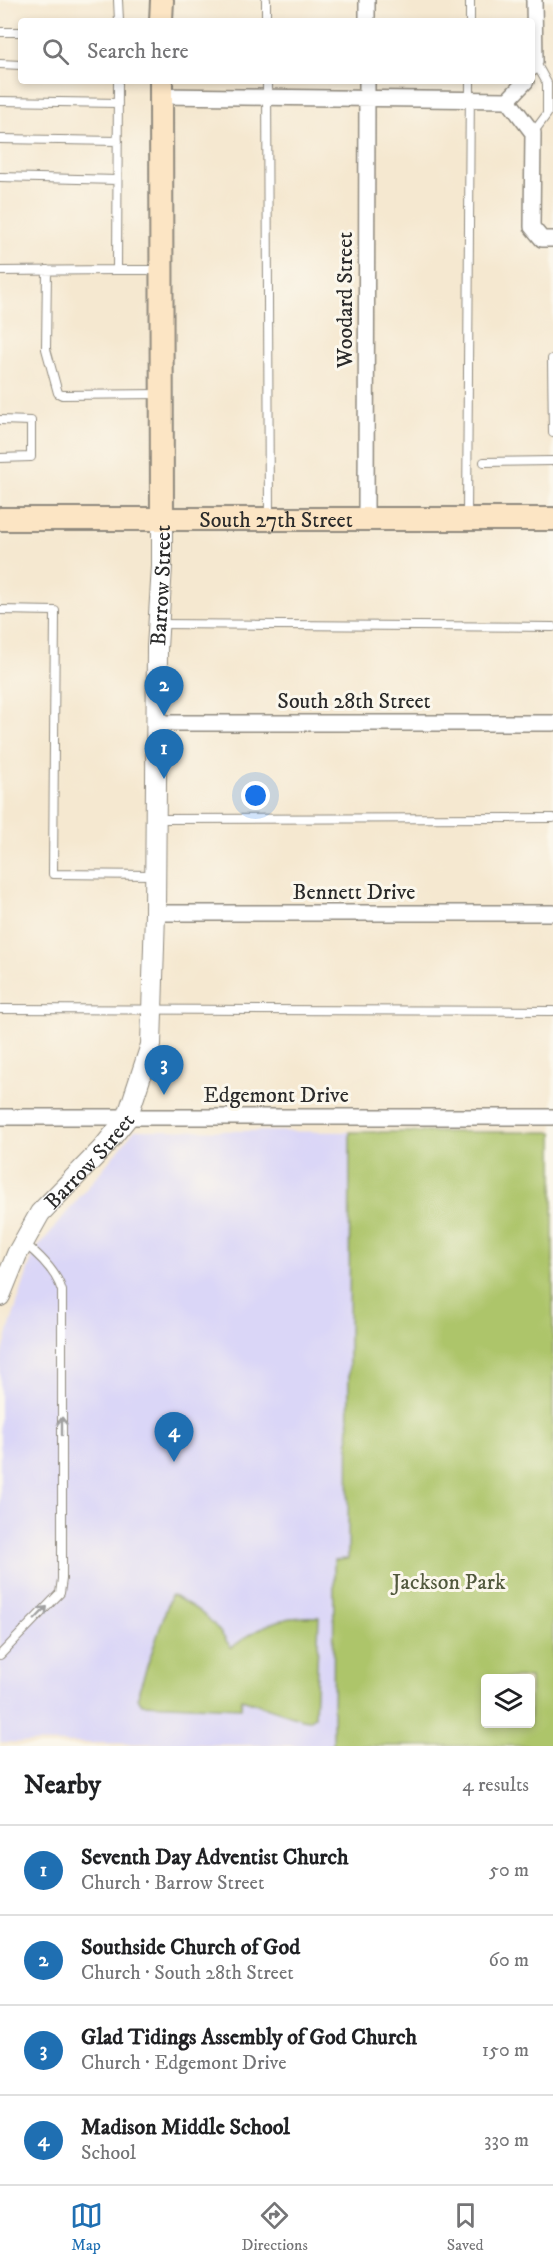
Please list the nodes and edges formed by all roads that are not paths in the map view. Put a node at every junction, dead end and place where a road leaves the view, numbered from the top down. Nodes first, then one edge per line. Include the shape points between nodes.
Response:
1 (118, 0) edge
2 (162, 0) edge
3 (266, 0) edge
4 (367, 0) edge
5 (470, 0) edge
6 (534, 0) edge
7 (118, 18) edge
8 (161, 18) edge
9 (266, 18) edge
10 (367, 18) edge
11 (470, 18) edge
12 (534, 18) edge
13 (0, 32) edge
14 (18, 32) edge
15 (0, 64) edge
16 (18, 65) edge
17 (535, 66) edge
18 (118, 84) edge
19 (267, 84) edge
20 (367, 84) edge
21 (470, 84) edge
22 (523, 84) edge
23 (161, 89) edge
24 (267, 97) junction
25 (367, 98) junction
26 (470, 99) junction
27 (508, 100) junction
28 (0, 101) edge
29 (118, 103) junction
30 (533, 132) junction
31 (0, 139) edge
32 (118, 141) junction
33 (0, 177) edge
34 (117, 180) junction
35 (553, 239) edge
36 (47, 270) junction
37 (117, 270) junction
38 (161, 270) junction
39 (0, 271) edge
40 (552, 359) edge
41 (162, 394) junction
42 (0, 420) edge
43 (553, 433) edge
44 (0, 458) edge
45 (553, 461) edge
46 (484, 462) dead end
47 (162, 517) junction
48 (269, 518) junction
49 (366, 518) junction
50 (467, 518) junction
51 (0, 519) edge
52 (553, 519) edge
53 (0, 610) edge
54 (159, 624) junction
55 (553, 627) edge
56 (156, 723) junction
57 (553, 723) edge
58 (553, 818) edge
59 (155, 819) junction
60 (155, 875) junction
61 (155, 913) junction
62 (553, 914) edge
63 (0, 1009) edge
64 (152, 1010) junction
65 (553, 1011) edge
66 (0, 1117) edge
67 (553, 1117) edge
68 (127, 1118) junction
69 (24, 1243) junction
70 (0, 1296) edge
71 (0, 1655) edge

1 - 7 lane
2 - 8 main road
3 - 9 lane
4 - 10 street
5 - 11 lane
6 - 12 street
13 - 14 lane
15 - 16 lane
17 - 30 lane via 547,83 547,114
18 - 29 lane
19 - 24 lane
20 - 25 street, Woodard Street
21 - 26 lane
22 - 27 street
23 - 24 street
23 - 38 main road, Barrow Street
24 - 25 street
24 - 48 lane
25 - 26 street
25 - 49 street, Woodard Street
26 - 27 street
26 - 50 lane
27 - 30 street
28 - 29 lane
29 - 32 lane
30 - 35 street via 532,227 542,239
31 - 32 lane
32 - 34 lane
33 - 34 lane
34 - 37 lane
36 - 37 lane
36 - 39 lane
36 - 41 lane via 46,349 58,393
37 - 38 lane
38 - 41 main road, Barrow Street
40 - 43 lane
41 - 47 main road, Barrow Street
42 - 44 lane via 31,421 31,458
45 - 46 lane
47 - 48 main road, South 27th Street
47 - 51 main road, South 27th Street
47 - 54 street, Barrow Street
48 - 49 main road, South 27th Street
49 - 50 main road, South 27th Street
50 - 52 main road, South 27th Street
53 - 60 lane via 55,611 53,874
54 - 55 lane
54 - 56 street, Barrow Street
56 - 57 street, South 28th Street
56 - 59 street, Barrow Street
58 - 59 lane
59 - 60 street, Barrow Street
60 - 61 street, Barrow Street
61 - 62 street, Bennett Drive
61 - 64 street, Barrow Street
63 - 64 lane
64 - 65 lane
64 - 68 street, Barrow Street via 151,1045
66 - 68 street, Edgemont Drive
67 - 68 street, Edgemont Drive
68 - 69 street, Barrow Street via 40,1213
69 - 70 street, Barrow Street
71 -> 69 lane via 60,1593 62,1579 62,1292 59,1281

